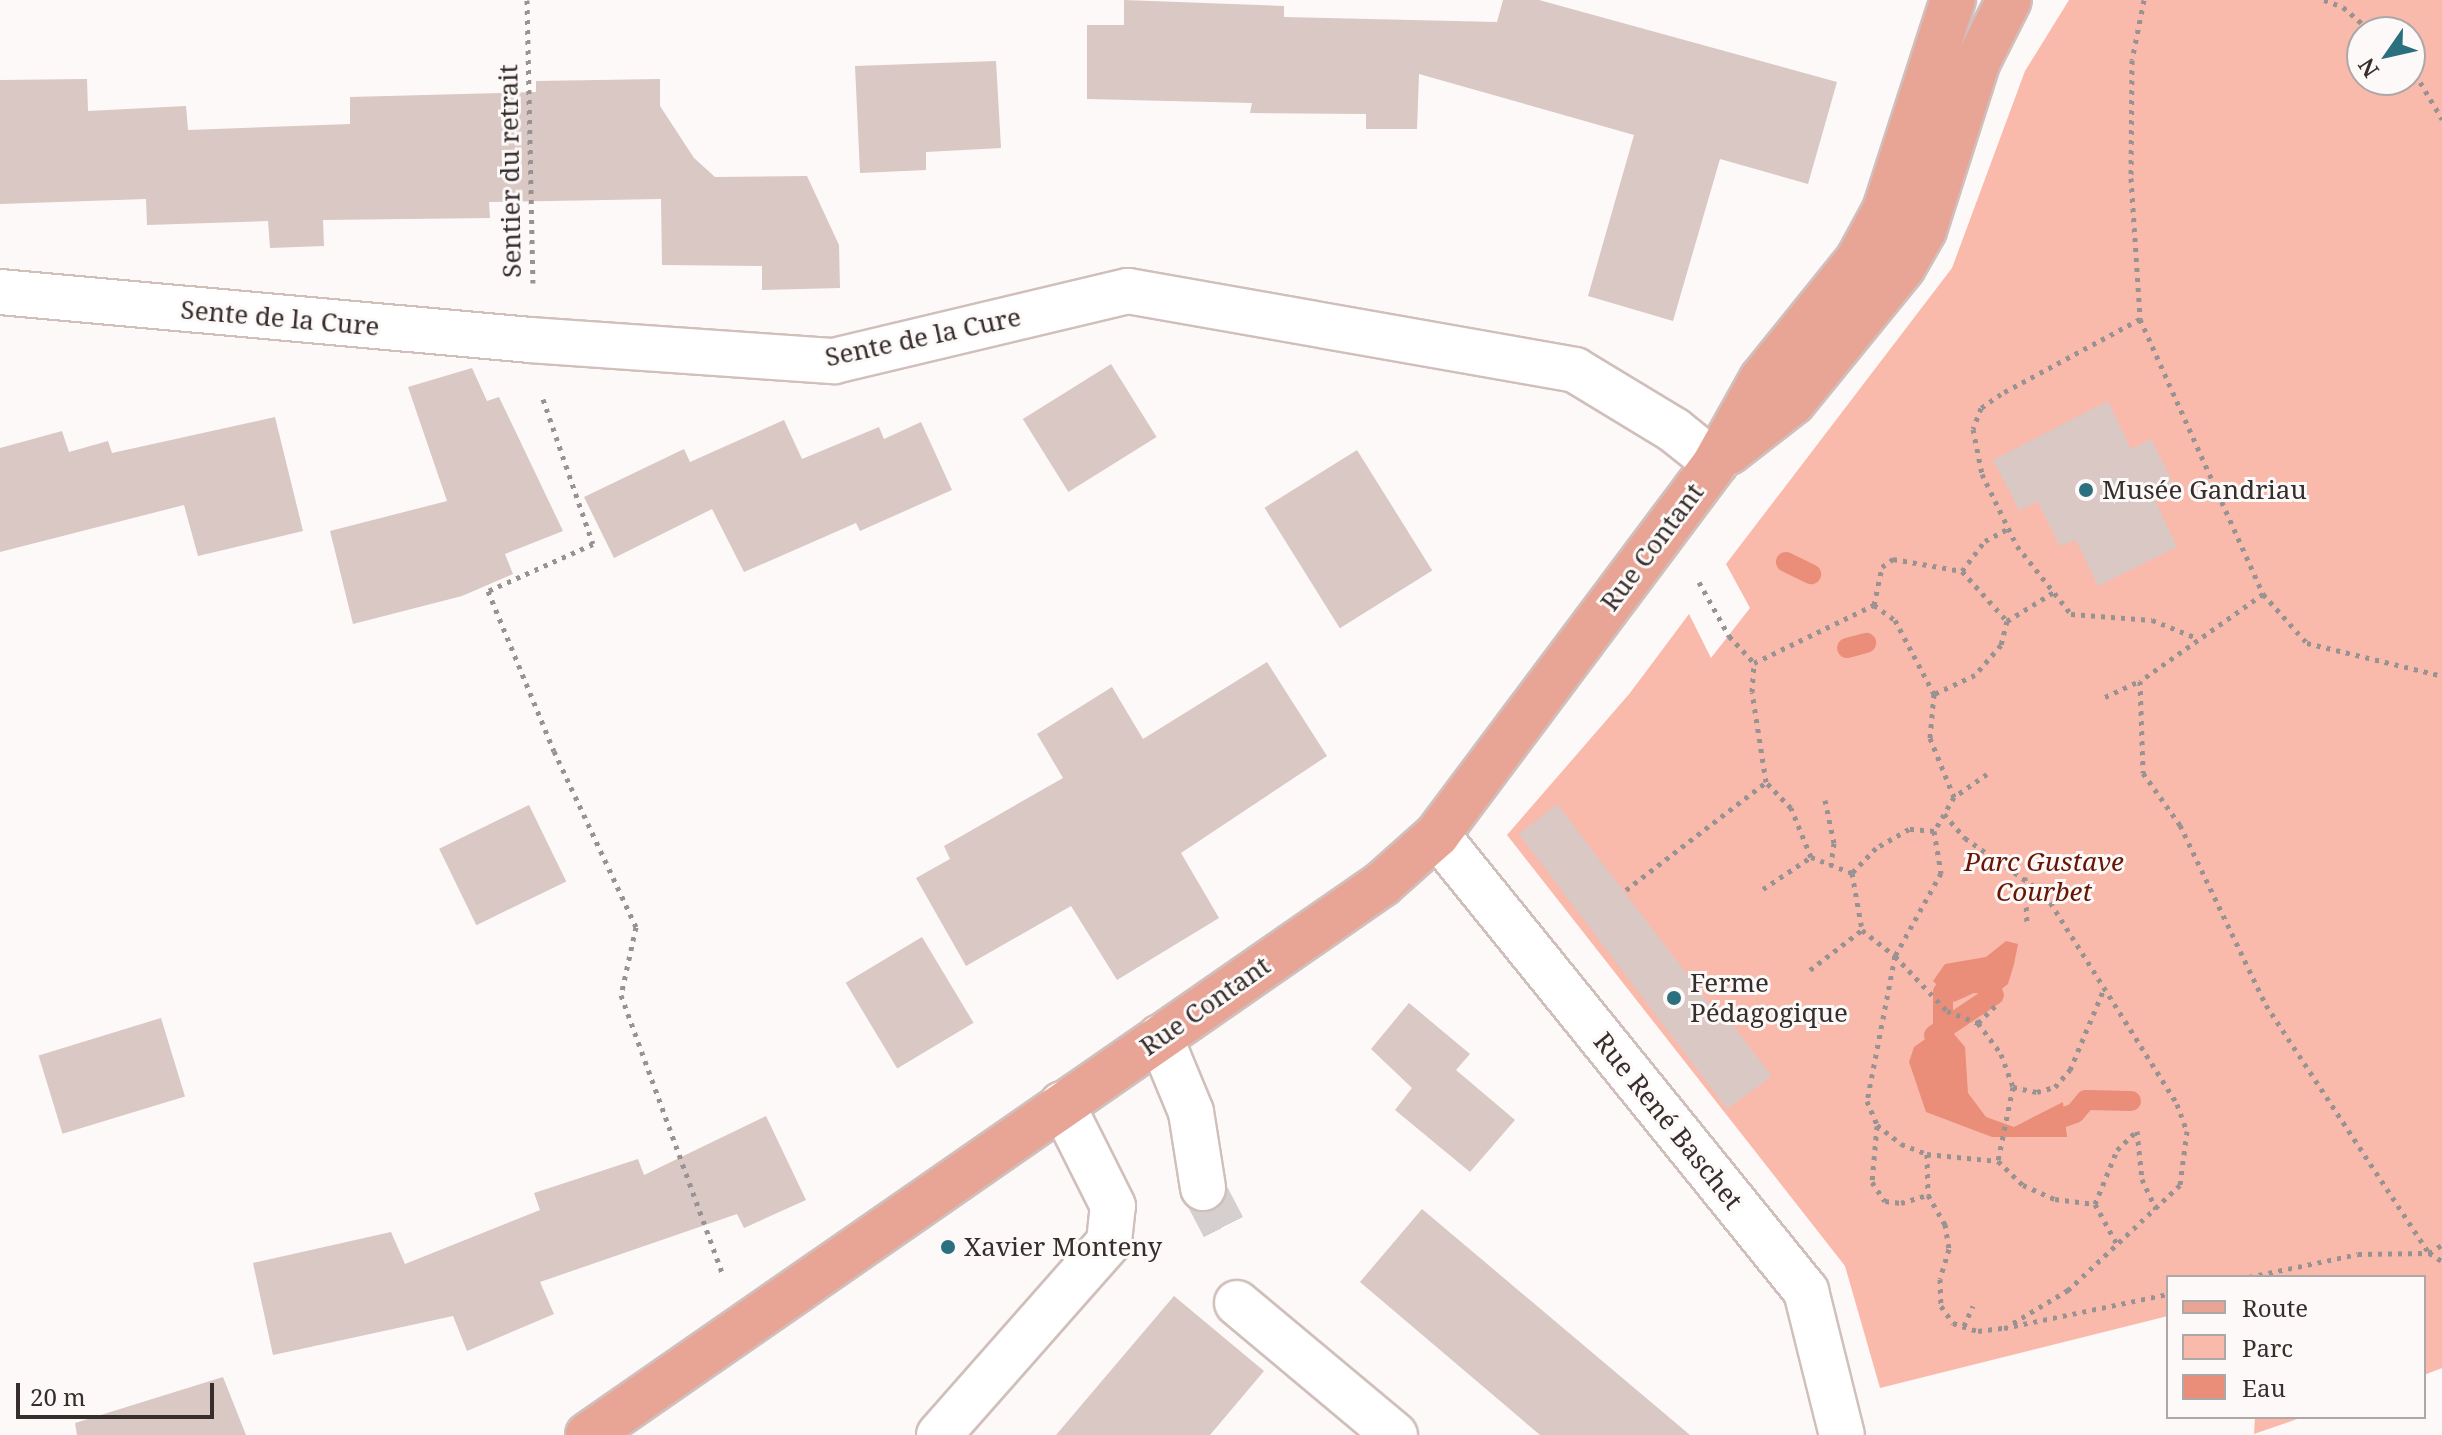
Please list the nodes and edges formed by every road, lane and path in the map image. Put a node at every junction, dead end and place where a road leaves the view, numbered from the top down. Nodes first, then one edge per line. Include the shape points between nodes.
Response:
1 (527, 0) edge
2 (1953, 0) edge
3 (2009, 0) edge
4 (2144, 0) edge
5 (2324, 0) edge
6 (2353, 16) edge
7 (2426, 92) edge
8 (2442, 119) edge
9 (0, 292) edge
10 (2140, 319) junction
11 (530, 340) junction
12 (1715, 463) junction
13 (2009, 528) junction
14 (1653, 545) junction
15 (1962, 571) junction
16 (2054, 592) junction
17 (2263, 594) junction
18 (1874, 605) junction
19 (2007, 621) junction
20 (2198, 638) junction
21 (1754, 663) junction
22 (2442, 676) edge
23 (2140, 681) junction
24 (1934, 694) junction
25 (2105, 697) dead end
26 (1987, 774) dead end
27 (1766, 782) junction
28 (1954, 797) junction
29 (1825, 800) dead end
30 (1944, 814) junction
31 (1934, 831) junction
32 (1437, 835) junction
33 (1811, 857) junction
34 (1831, 865) junction
35 (1852, 873) junction
36 (2025, 875) junction
37 (1763, 889) dead end
38 (1626, 890) dead end
39 (2027, 924) dead end
40 (1862, 930) junction
41 (1895, 956) junction
42 (1810, 970) dead end
43 (2103, 991) junction
44 (1998, 1003) dead end
45 (1978, 1023) junction
46 (1160, 1037) junction
47 (2013, 1087) junction
48 (1062, 1104) junction
49 (1877, 1125) junction
50 (1927, 1154) junction
51 (1998, 1161) junction
52 (1203, 1188) tunnel mouth
53 (1928, 1195) junction
54 (2095, 1204) junction
55 (2156, 1209) junction
56 (2442, 1245) edge
57 (2118, 1246) junction
58 (2429, 1253) junction
59 (2091, 1257) dead end
60 (2442, 1261) edge
61 (2098, 1264) junction
62 (2258, 1275) edge
63 (2166, 1294) edge
64 (1237, 1303) dead end
65 (1973, 1306) dead end
66 (752, 1322) junction
67 (1964, 1326) junction
68 (2004, 1328) junction
69 (588, 1435) edge
70 (939, 1435) edge
71 (1395, 1435) edge
72 (1842, 1435) edge

1 - 11 path, Sentier du retrait
2 - 12 main road, Rue Contant via 1885,210 1858,260 1762,379
3 - 12 main road, Rue Contant via 1978,61 1924,230 1903,267 1793,402
4 - 10 path via 2132,60 2131,178
5 - 6 path
7 - 8 path
9 - 11 street, Sente de la Cure
10 - 13 path via 1981,408 1973,429 1982,474
10 - 17 path
11 - 12 street, Sente de la Cure via 834,361 1128,291 1575,370 1674,430
11 - 66 path, Sentier du retrait via 531,363 593,544 488,591 554,751 636,927 621,995 722,1274
12 - 14 main road, Rue Contant
13 - 15 path via 1985,541
13 - 16 path
14 - 21 path via 1698,579 1729,636
14 - 32 main road, Rue Contant
15 - 18 path via 1893,559 1882,567
15 - 19 path
16 - 19 path
16 - 20 path via 2071,614 2152,620
17 - 20 path
17 - 22 path via 2307,643
18 - 21 path
18 - 24 path via 1895,620
19 - 24 path via 2001,645 1975,675
20 - 23 path
21 - 27 path via 1752,692
23 - 25 path
23 - 58 path via 2143,773 2180,825 2266,1005
24 - 28 path via 1930,738
26 - 28 path
27 - 33 path via 1791,808
27 - 38 path
28 - 30 path
29 - 34 path via 1834,843
30 - 31 path
30 - 36 path via 1965,838
31 - 35 path via 1909,829 1876,848
31 - 41 path via 1941,873
32 - 46 main road, Rue Contant via 1382,884
32 - 72 street, Rue René Baschet via 1806,1291
33 - 34 path
33 - 37 path
34 - 35 path
35 - 40 path
36 - 39 path
36 - 43 path via 2045,894
40 - 41 path
40 - 42 path
41 - 45 path via 1947,1011
41 - 49 path via 1884,994 1885,1022 1871,1060 1867,1101
43 - 47 path via 2070,1070 2055,1087 2037,1092
43 - 55 path via 2177,1104 2187,1131 2180,1185
44 - 45 path
45 - 47 path via 2001,1054
46 - 48 main road, Rue Contant
46 - 52 street via 1191,1112
47 - 51 path
48 - 66 main road, Rue Contant
48 - 70 street via 1113,1206 1109,1242
49 - 50 path via 1901,1144
49 - 53 path via 1872,1182 1885,1201 1901,1203
50 - 51 path
50 - 53 path
51 - 54 path via 2023,1185 2055,1199
53 - 67 path via 1945,1224 1949,1249 1940,1279 1941,1306 1953,1323
54 - 55 path via 2117,1150 2137,1131 2142,1179
54 - 57 path
55 - 57 path
56 - 58 path
57 - 61 path
58 - 60 path
58 - 62 path via 2358,1254
59 - 61 path
61 - 68 path via 2068,1290
63 - 68 path
64 - 71 street
65 - 67 path
66 - 69 main road, Rue Contant
67 - 68 path via 1978,1331

